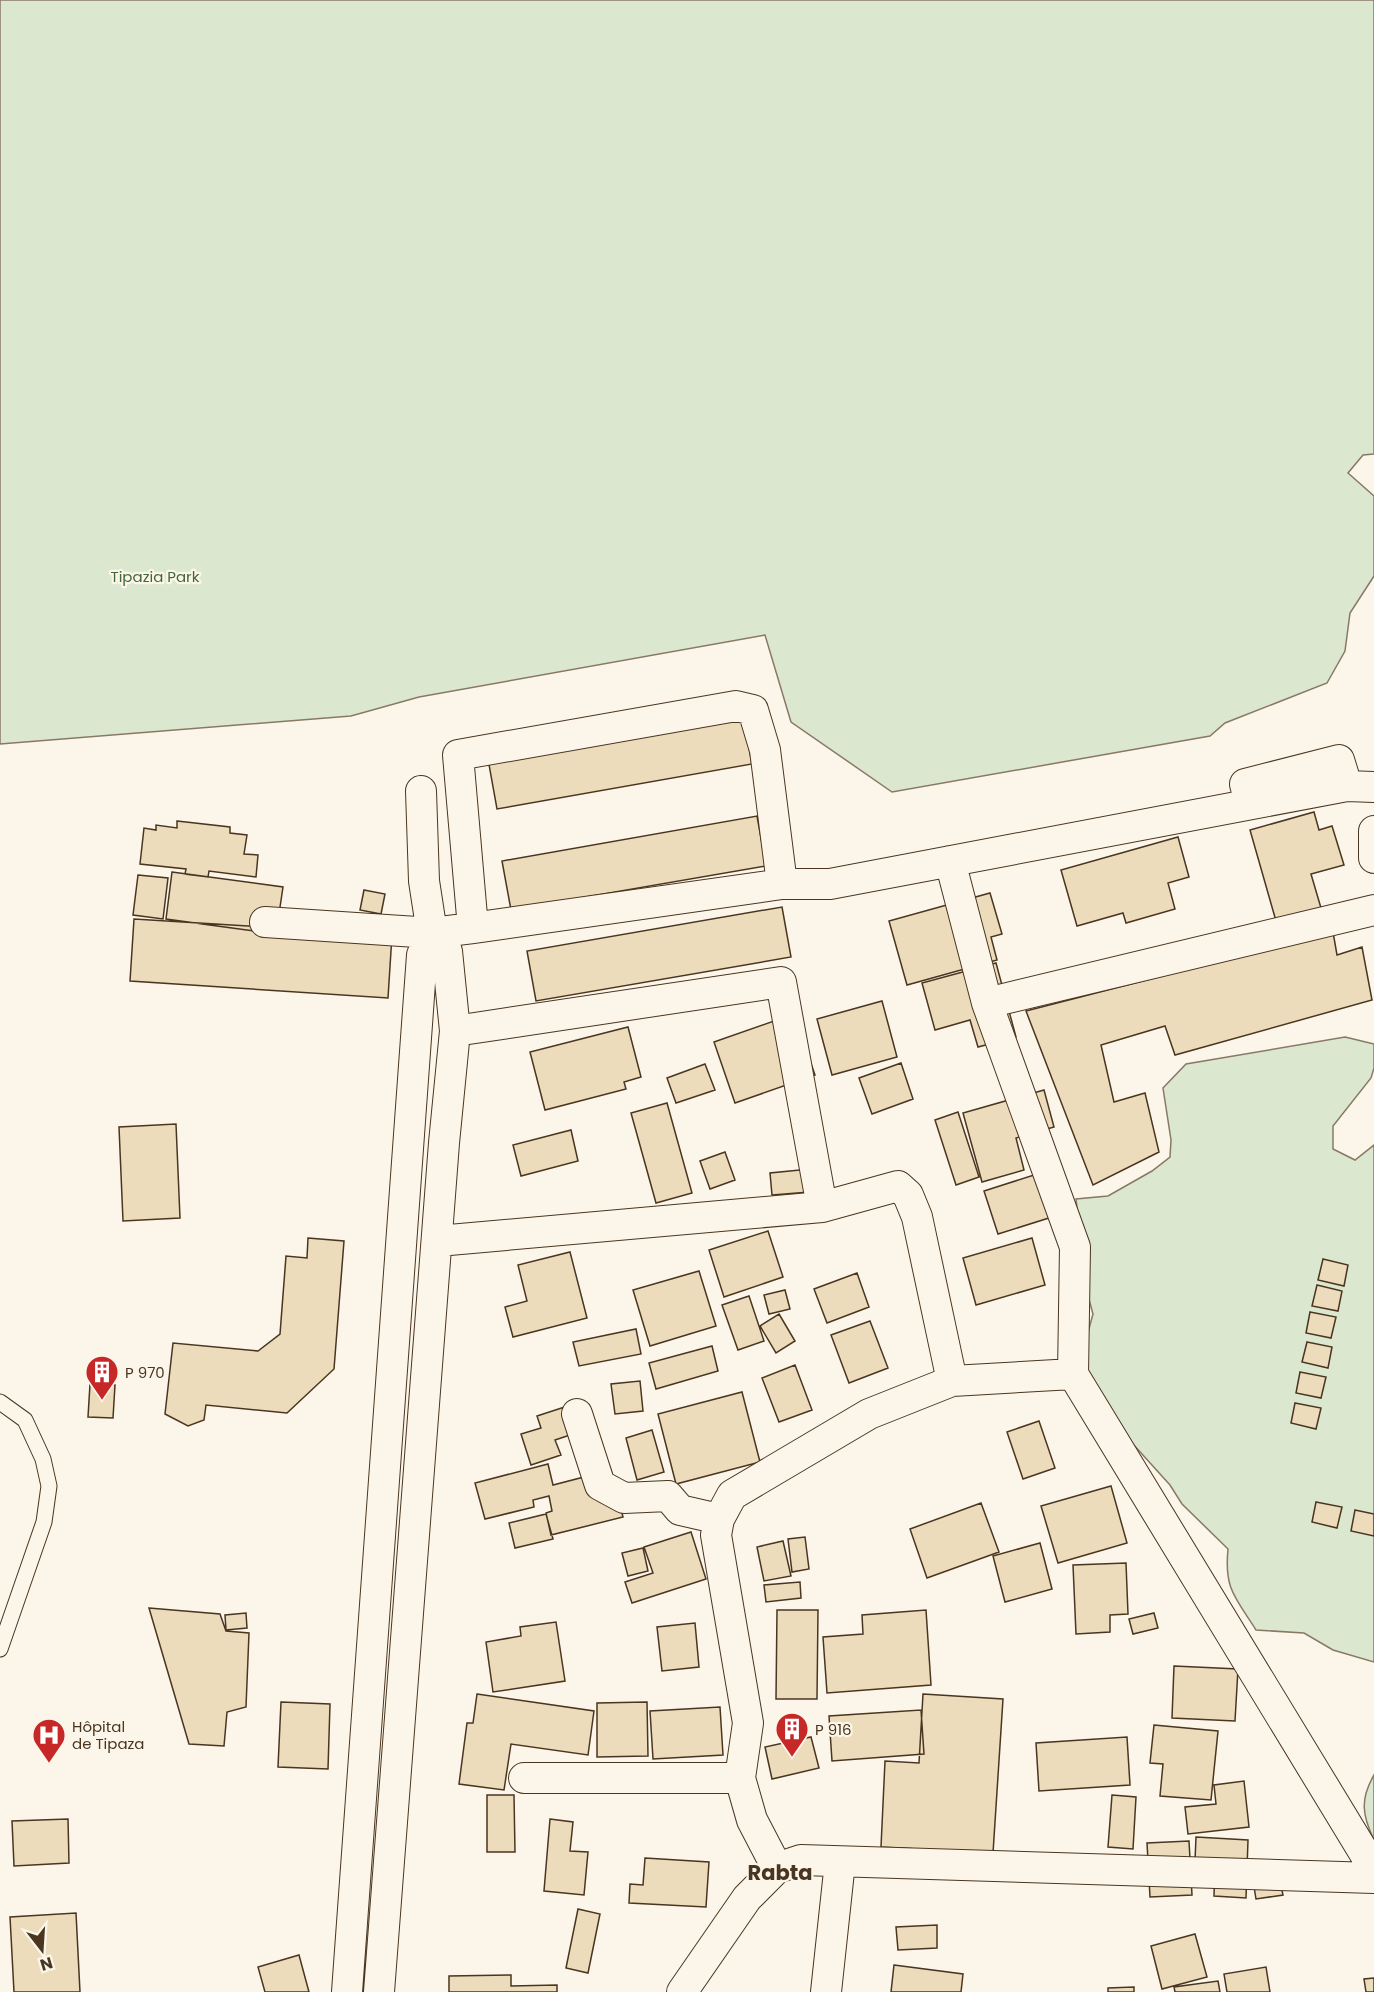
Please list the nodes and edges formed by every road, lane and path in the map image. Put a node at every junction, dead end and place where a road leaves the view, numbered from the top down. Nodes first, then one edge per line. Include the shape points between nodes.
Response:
1 (1360, 787) edge
2 (421, 791) dead end
3 (1374, 831) edge
4 (1374, 858) edge
5 (950, 861) junction
6 (782, 884) junction
7 (1374, 910) edge
8 (265, 922) dead end
9 (473, 928) junction
10 (432, 933) junction
11 (987, 1003) junction
12 (455, 1031) junction
13 (822, 1207) junction
14 (438, 1241) junction
15 (1073, 1374) junction
16 (952, 1381) junction
17 (0, 1401) edge
18 (577, 1414) dead end
19 (719, 1519) junction
20 (5, 1617) edge
21 (0, 1649) edge
22 (524, 1778) dead end
23 (740, 1778) junction
24 (840, 1862) junction
25 (777, 1868) junction
26 (1374, 1869) edge
27 (1374, 1878) edge
28 (347, 1992) edge
29 (379, 1992) edge
30 (682, 1992) edge
31 (826, 1992) edge

1 - 5 street
2 - 10 street via 424,880
3 - 4 street
5 - 6 street via 830,884
5 - 11 street
6 - 9 street
6 - 9 street via 765,750 753,710 735,706 458,755
7 - 11 street
8 - 10 street
9 - 10 street
10 - 12 street via 447,951
10 - 28 street via 422,956
11 - 15 street via 1075,1247
12 - 13 street via 781,982
12 - 14 street
13 - 14 street
13 - 16 street via 898,1186 908,1195 917,1217
14 - 29 street
15 - 16 street
15 - 26 street
16 - 19 street via 869,1414 732,1495
17 - 20 lane via 25,1420 43,1459 49,1486 44,1522
18 - 19 street via 600,1485 624,1498 668,1496 680,1510
19 - 23 street via 716,1535 748,1723
20 - 21 lane
22 - 23 street
23 - 25 street via 752,1820
24 - 25 street via 801,1860
24 - 27 street
24 - 31 street
25 - 30 street via 747,1898

